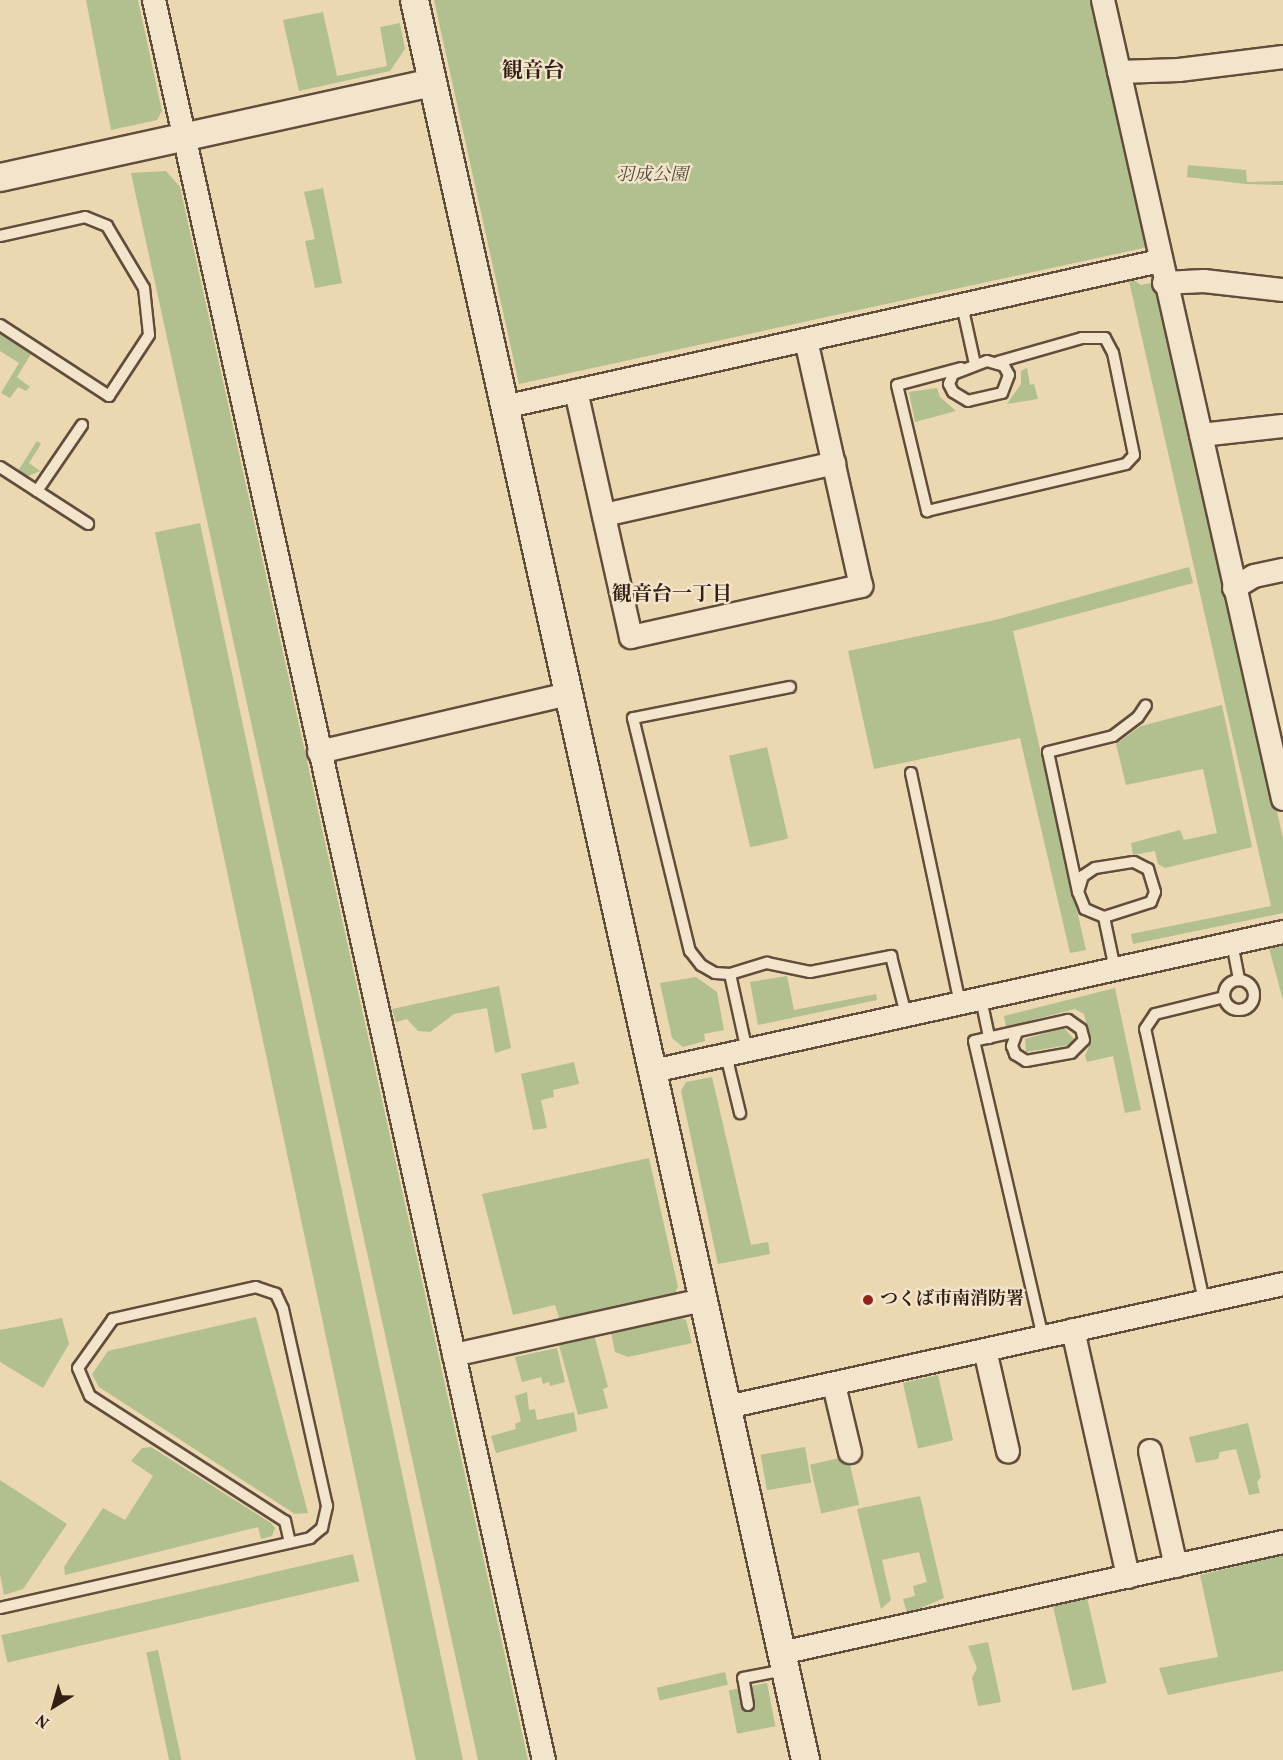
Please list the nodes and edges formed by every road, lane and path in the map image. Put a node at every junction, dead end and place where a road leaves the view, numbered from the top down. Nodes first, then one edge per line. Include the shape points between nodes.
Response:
1 (154, 0) edge
2 (414, 0) edge
3 (1103, 0) edge
4 (1283, 57) edge
5 (1119, 72) junction
6 (432, 82) junction
7 (184, 137) junction
8 (0, 177) edge
9 (0, 236) edge
10 (1162, 272) junction
11 (1283, 290) edge
12 (962, 305) junction
13 (0, 325) edge
14 (806, 340) junction
15 (998, 362) junction
16 (975, 364) junction
17 (961, 368) junction
18 (576, 391) junction
19 (504, 407) junction
20 (82, 425) dead end
21 (1283, 426) edge
22 (1201, 435) junction
23 (834, 463) junction
24 (0, 467) edge
25 (38, 491) junction
26 (604, 515) junction
27 (88, 524) dead end
28 (1283, 570) edge
29 (1233, 588) junction
30 (790, 687) dead end
31 (568, 694) junction
32 (1146, 705) dead end
33 (319, 752) junction
34 (911, 773) dead end
35 (1283, 799) edge
36 (1078, 892) junction
37 (1104, 917) junction
38 (1283, 932) edge
39 (1232, 943) junction
40 (1115, 969) junction
41 (730, 974) junction
42 (1239, 980) junction
43 (1224, 997) junction
44 (970, 1001) junction
45 (906, 1015) junction
46 (1017, 1032) junction
47 (989, 1038) junction
48 (737, 1053) junction
49 (653, 1071) junction
50 (740, 1113) dead end
51 (1283, 1284) edge
52 (702, 1300) junction
53 (1204, 1301) junction
54 (1072, 1330) junction
55 (1043, 1337) junction
56 (986, 1350) junction
57 (454, 1355) junction
58 (834, 1384) junction
59 (727, 1407) junction
60 (1008, 1451) dead end
61 (1150, 1451) dead end
62 (850, 1452) dead end
63 (290, 1542) junction
64 (1283, 1542) edge
65 (1176, 1566) junction
66 (1128, 1577) junction
67 (0, 1608) edge
68 (783, 1662) junction
69 (748, 1705) dead end
70 (544, 1760) edge
71 (805, 1760) edge

1 - 7 street
2 - 6 street
3 - 5 street
4 - 5 street via 1179,70
5 - 10 street
6 - 7 street
6 - 19 street
7 - 8 street
7 - 33 street
9 - 13 lane via 85,217 106,226 144,288 149,335 109,396
10 - 11 street
10 - 12 street
10 - 22 street
12 - 14 street
12 - 16 lane
14 - 18 street
14 - 23 street
15 - 16 lane
15 - 17 lane via 1009,375 1002,393 968,401 953,392 949,384
15 - 17 lane via 1082,338 1106,338 1113,352 1134,455 1126,464 927,511 897,385
16 - 17 lane
18 - 19 street
18 - 26 street
19 - 31 street
20 - 25 lane
21 - 22 street
22 - 29 street
23 - 26 street
23 - 26 street via 861,586 631,638
24 - 25 lane
25 - 27 lane
28 - 29 street via 1254,576
29 - 35 street
30 - 41 lane via 633,718 690,951 700,965 715,973
31 - 33 street
31 - 49 street
32 - 36 lane via 1138,717 1113,736 1048,752
33 - 57 street
34 - 44 lane
36 - 37 lane via 1085,909 1093,916
36 - 37 lane via 1083,876 1095,868 1134,862 1148,869 1155,892 1152,902
37 - 40 lane
38 - 39 street
39 - 40 street
39 - 42 lane
40 - 44 street
41 - 45 lane via 767,963 810,972 891,956
41 - 48 lane
42 - 43 lane via 1226,987
42 - 43 lane via 1248,982 1254,991 1251,1005 1243,1011 1233,1009
43 - 53 lane via 1155,1014 1145,1029
44 - 45 street
44 - 47 lane
45 - 48 street
46 - 46 lane via 1068,1020 1081,1029 1084,1040 1071,1053 1026,1061 1015,1054 1012,1046
46 - 47 lane
47 - 55 lane via 974,1041
48 - 49 street
48 - 50 lane
49 - 52 street
51 - 53 street
52 - 57 street
52 - 59 street
53 - 54 street
54 - 55 street
54 - 66 street
55 - 56 street
56 - 58 street
56 - 60 street
57 - 70 street
58 - 59 street
58 - 62 street
59 - 68 street
61 - 65 street
63 - 63 lane via 310,1538 322,1528 327,1516 276,1294 256,1287 113,1319 78,1368 90,1396 285,1521
63 - 67 lane
64 - 65 street
65 - 66 street
66 - 68 street
68 - 69 lane via 743,1678
68 - 71 street

